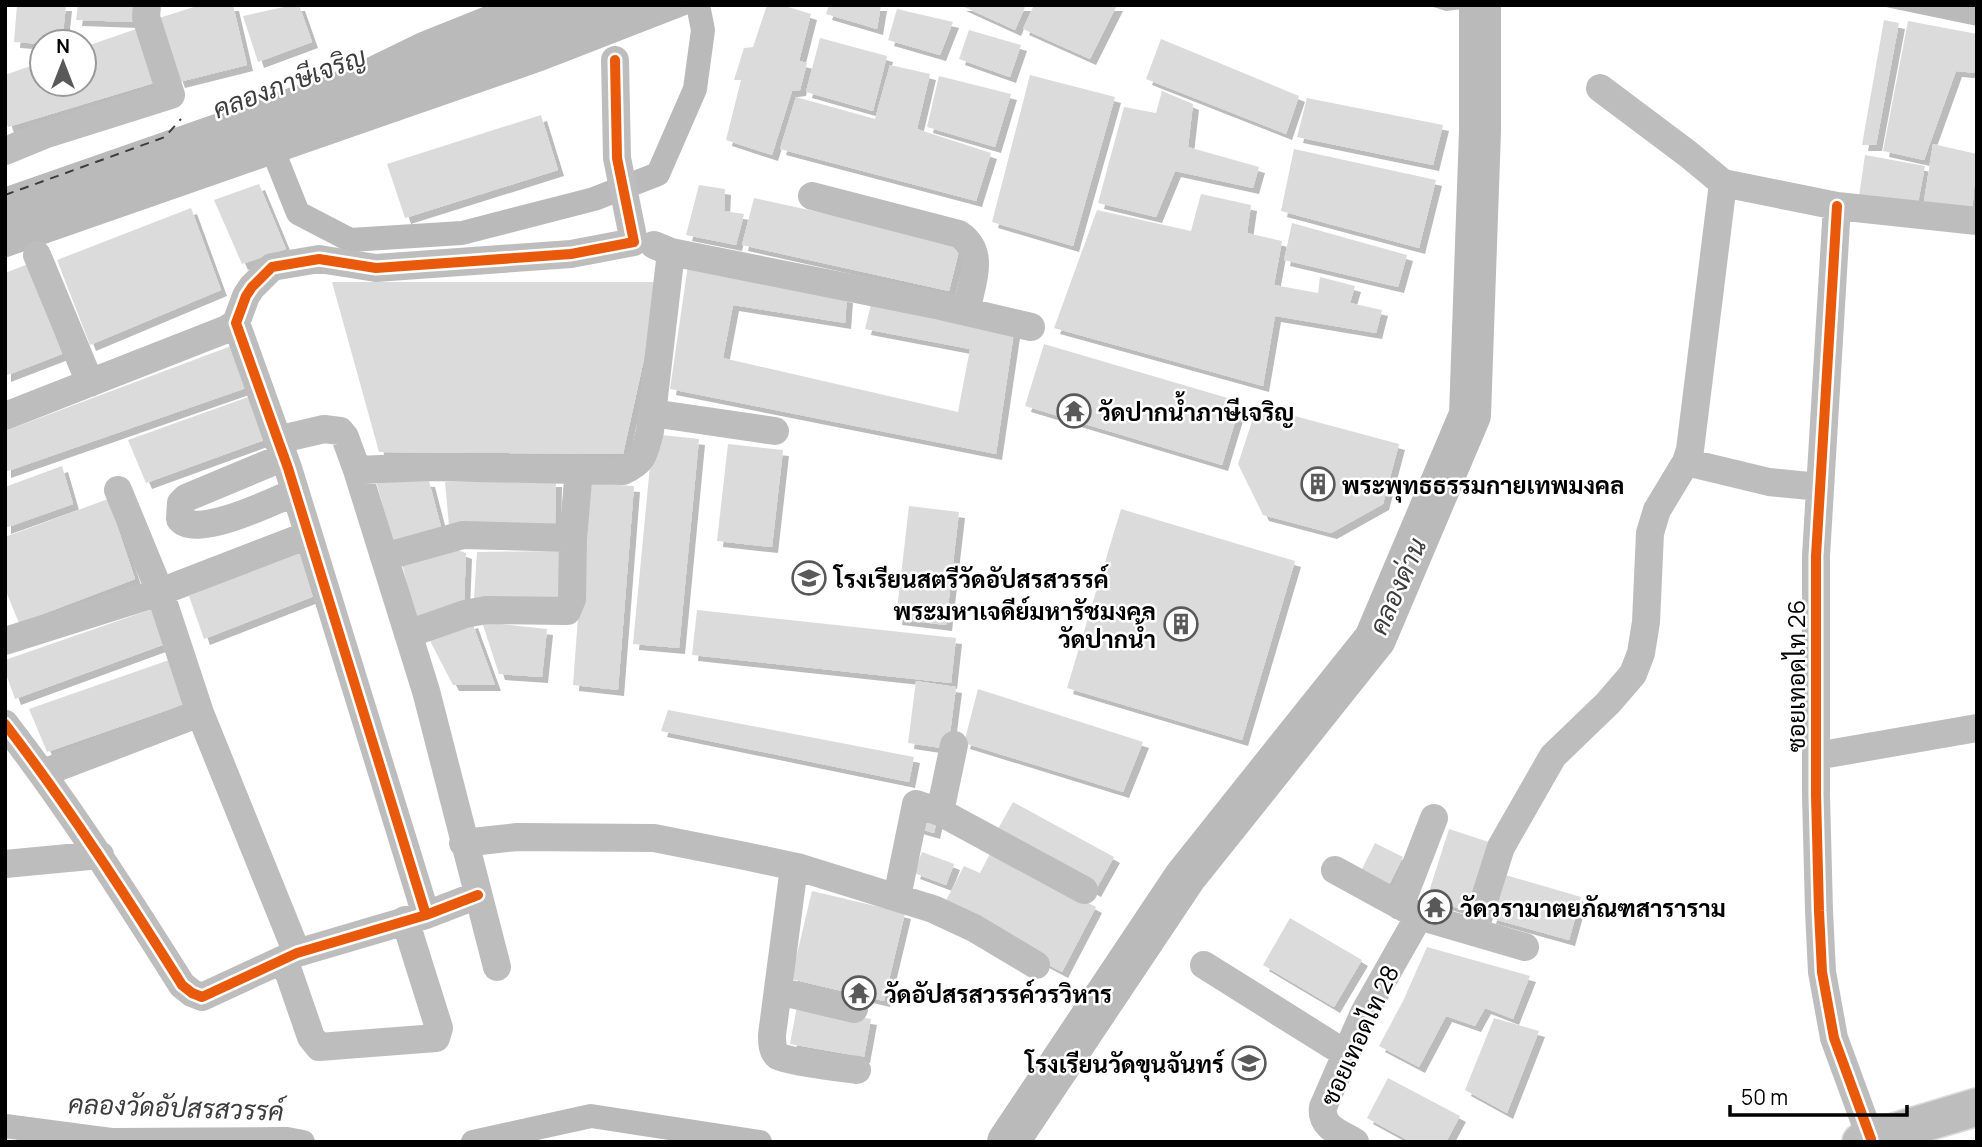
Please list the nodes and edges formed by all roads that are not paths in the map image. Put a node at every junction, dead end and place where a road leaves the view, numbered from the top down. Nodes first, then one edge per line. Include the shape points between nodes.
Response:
1 (147, 5) edge
2 (615, 60) dead end
3 (1600, 88) dead end
4 (6, 148) edge
5 (1723, 183) junction
6 (812, 196) dead end
7 (1837, 206) junction
8 (1977, 221) edge
9 (632, 230) junction
10 (671, 252) junction
11 (37, 255) dead end
12 (966, 312) junction
13 (236, 323) junction
14 (1031, 327) dead end
15 (90, 383) junction
16 (652, 412) junction
17 (5, 416) edge
18 (775, 431) dead end
19 (281, 448) junction
20 (1686, 462) junction
21 (579, 469) junction
22 (357, 470) junction
23 (1820, 487) junction
24 (118, 490) dead end
25 (295, 492) junction
26 (308, 535) junction
27 (573, 538) junction
28 (384, 557) junction
29 (160, 592) junction
30 (408, 634) junction
31 (5, 641) edge
32 (200, 713) junction
33 (5, 724) edge
34 (1977, 728) edge
35 (954, 745) dead end
36 (1816, 756) junction
37 (43, 773) junction
38 (940, 812) junction
39 (1434, 818) dead end
40 (463, 843) junction
41 (100, 855) junction
42 (5, 864) edge
43 (794, 867) junction
44 (1335, 870) dead end
45 (1084, 890) dead end
46 (478, 895) junction
47 (897, 897) junction
48 (1409, 911) junction
49 (415, 917) junction
50 (1474, 932) junction
51 (1525, 947) dead end
52 (290, 956) junction
53 (1036, 965) dead end
54 (1204, 965) dead end
55 (497, 967) dead end
56 (778, 991) junction
57 (854, 1009) dead end
58 (1346, 1055) junction
59 (857, 1070) dead end
60 (1977, 1107) edge
61 (1868, 1141) edge
62 (1355, 1142) edge

1 - 4 street via 146,17 171,96
2 - 9 street via 617,158
3 - 5 street
5 - 7 street
5 - 20 street
6 - 12 street via 959,234 971,242 976,262
7 - 8 street
7 - 23 street, ซอยเทอดไท 26
9 - 10 street
9 - 13 street via 571,254 376,268 319,259 272,267 252,287
10 - 12 street
10 - 16 street
11 - 15 street
12 - 14 street
13 - 15 street
13 - 19 street
15 - 17 street
16 - 18 street
16 - 21 street via 638,465 623,471
19 - 22 street via 324,429 340,431
19 - 25 street
19 - 25 street via 186,498 180,519 201,526 223,521
20 - 23 street via 1769,482
20 - 50 street via 1657,510 1650,533 1646,622 1633,674 1553,756 1501,847
21 - 22 street
21 - 27 street
22 - 28 street
23 - 36 street, ซอยเทอดไท 26
24 - 29 street
25 - 26 street
26 - 29 street
26 - 49 street
27 - 28 street via 463,534
27 - 30 street via 572,599 567,611 486,610
28 - 30 street
29 - 31 street
29 - 32 street
30 - 40 street
32 - 37 street
32 - 52 street
33 - 37 street
34 - 36 street
35 - 38 street
36 - 61 street, ซอยเทอดไท 26 via 1822,972 1834,1038
37 - 41 street
38 - 45 street
38 - 47 street via 916,804
39 - 48 street, ซอยเทอดไท 28
40 - 43 street via 516,837 654,838
40 - 46 street
41 - 42 street
41 - 52 street via 183,985 195,995 202,997
43 - 47 street
43 - 56 street
44 - 48 street
46 - 49 street
46 - 55 street
47 - 53 street via 974,928
48 - 50 street
48 - 58 street, ซอยเทอดไท 28
49 - 52 street
49 - 52 street via 439,1028 436,1038 319,1047 311,1037
50 - 51 street
54 - 58 street
56 - 57 street
56 - 59 street via 772,1035 777,1056
58 - 62 street, ซอยเทอดไท 28 via 1322,1114 1326,1124
60 - 61 main road

